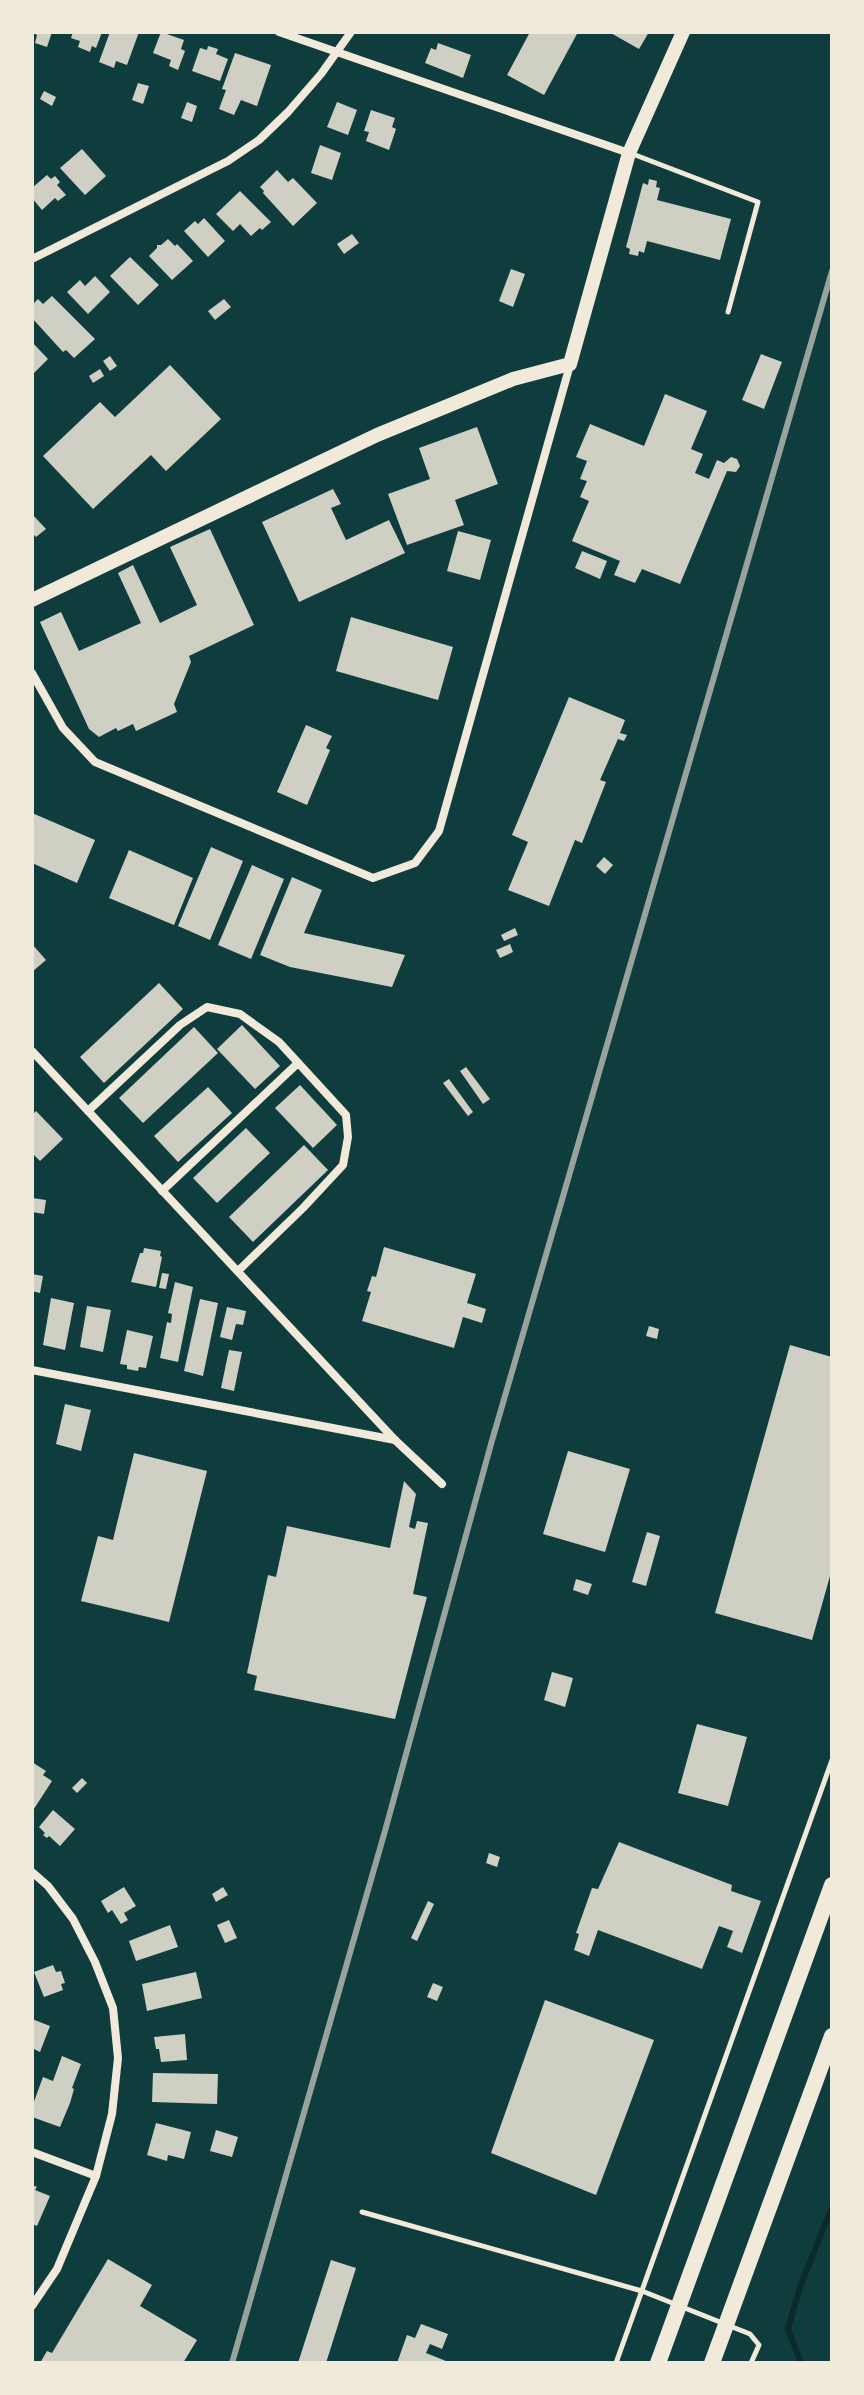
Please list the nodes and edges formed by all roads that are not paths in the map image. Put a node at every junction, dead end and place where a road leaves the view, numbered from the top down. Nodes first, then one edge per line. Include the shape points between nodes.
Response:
1 (279, 32) edge
2 (351, 32) edge
3 (683, 32) edge
4 (337, 52) junction
5 (629, 153) junction
6 (32, 259) edge
7 (728, 312) dead end
8 (570, 364) junction
9 (32, 600) edge
10 (32, 673) edge
11 (32, 1051) edge
12 (298, 1063) junction
13 (88, 1111) junction
14 (162, 1191) junction
15 (238, 1271) junction
16 (32, 1370) edge
17 (395, 1440) junction
18 (442, 1484) dead end
19 (832, 1760) edge
20 (32, 1872) edge
21 (832, 1885) edge
22 (832, 2036) edge
23 (32, 2152) edge
24 (96, 2176) junction
25 (362, 2212) dead end
26 (642, 2291) junction
27 (680, 2305) junction
28 (32, 2306) edge
29 (727, 2323) junction
30 (616, 2363) edge
31 (658, 2363) edge
32 (712, 2363) edge
33 (751, 2363) edge

1 - 4 street
2 - 4 street
3 - 5 street
4 - 5 street
4 - 6 street via 259,140 228,161
5 - 7 lane via 758,202
5 - 8 street
8 - 9 street via 513,379 372,437
8 - 10 street via 439,831 415,863 373,878 95,762 63,728
11 - 13 street
12 - 13 street via 240,1014 207,1007 180,1025
12 - 14 street
12 - 15 street via 346,1115 343,1165
13 - 14 street
14 - 15 street
15 - 17 street
16 - 17 street
17 - 18 street
19 - 26 lane
20 - 24 street via 73,1919 113,2008 118,2058 112,2114
21 - 27 main road
22 - 29 main road
23 - 24 street
24 - 28 street via 57,2269
25 - 26 lane
26 - 27 lane
26 - 30 lane
27 - 29 lane
27 - 31 main road
29 - 32 main road
29 - 33 lane via 759,2345

